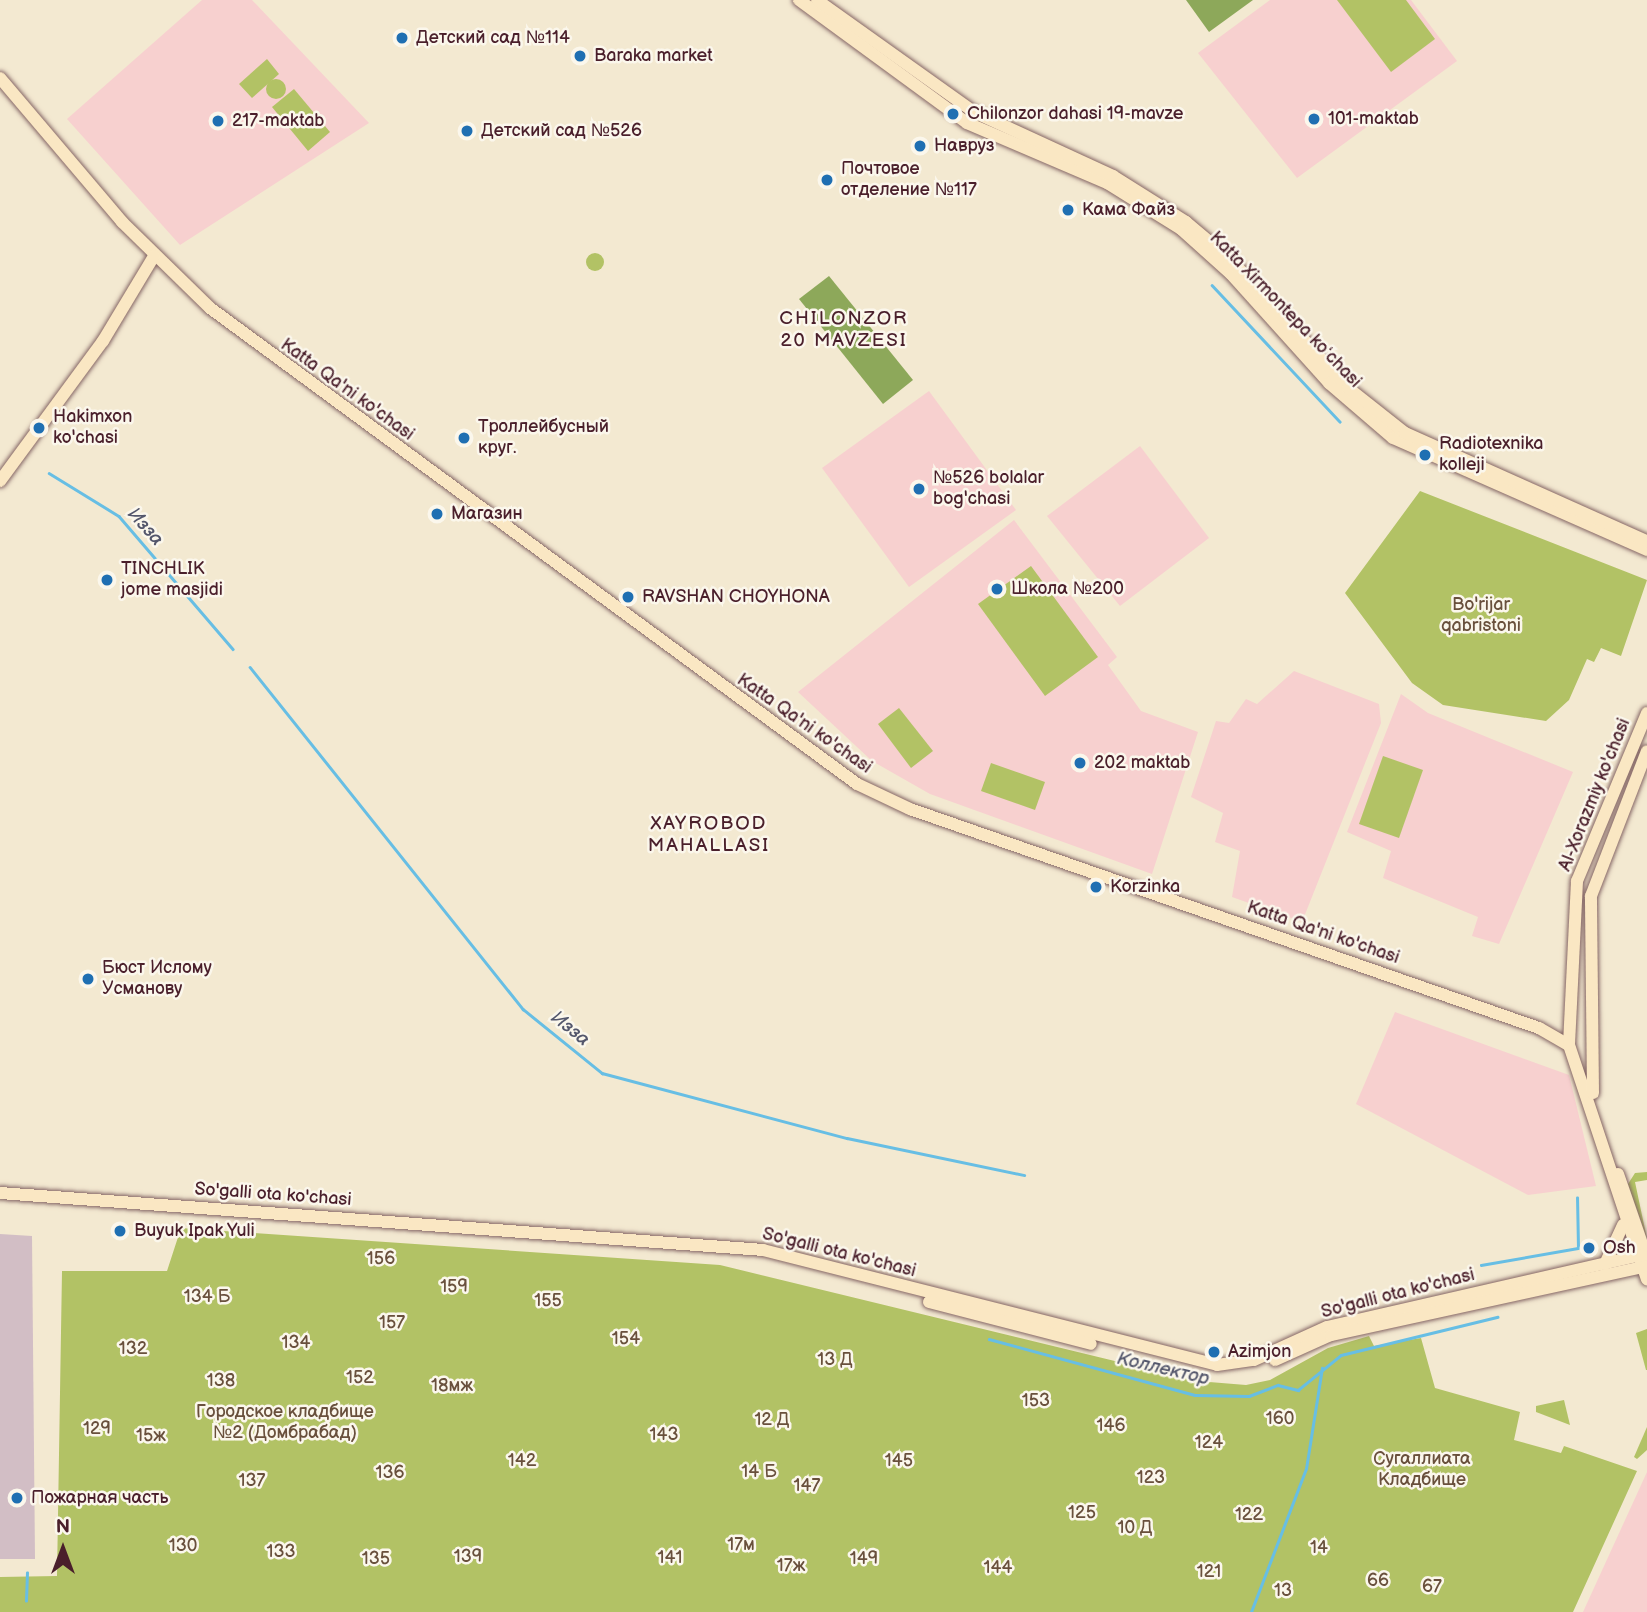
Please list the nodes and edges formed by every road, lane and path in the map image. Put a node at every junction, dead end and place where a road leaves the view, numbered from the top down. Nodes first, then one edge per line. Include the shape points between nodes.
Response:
1 (807, 2) edge
2 (0, 78) edge
3 (154, 256) junction
4 (24, 446) junction
5 (0, 464) edge
6 (0, 481) edge
7 (1647, 541) edge
8 (1647, 551) edge
9 (1647, 713) edge
10 (1647, 751) edge
11 (1574, 1014) junction
12 (1539, 1028) junction
13 (1553, 1030) junction
14 (1573, 1040) junction
15 (1594, 1044) junction
16 (0, 1193) edge
17 (0, 1200) edge
18 (1623, 1221) junction
19 (1644, 1262) edge
20 (1605, 1265) junction

1 - 7 main road, Katta Xirmontepa koʻchasi via 974,112 1113,176 1186,222 1230,260 1348,388 1405,433
1 - 8 main road, Katta Xirmontepa koʻchasi via 967,123 1102,181 1181,229 1231,274 1329,383 1393,438
2 - 3 main road, Katta Qa'ni ko'chasi
3 - 4 main road via 97,350
3 - 12 main road, Katta Qa'ni ko'chasi via 278,362 870,792
4 - 5 main road
4 - 6 main road
9 - 11 main road, Al-Xorazmiy ko'chasi via 1577,881
10 - 15 main road, Al-Xorazmiy ko'chasi via 1592,888
11 - 13 main road
11 - 14 main road, Al-Xorazmiy ko'chasi
12 - 13 main road
12 - 14 main road
13 - 14 main road
14 - 15 main road
14 - 15 main road
14 - 18 main road, Al-Xorazmiy ko'chasi
15 - 19 main road, Al-Xorazmiy ko'chasi via 1592,1091
16 - 20 main road, So'galli ota ko'chasi via 764,1250 1217,1365 1254,1360 1327,1327
17 - 19 main road, So'galli ota ko'chasi via 762,1259 1217,1373 1256,1368 1331,1335
18 - 19 main road, Al-Xorazmiy ko'chasi
18 - 20 main road via 1618,1246
19 - 20 main road, So'galli ota ko'chasi

